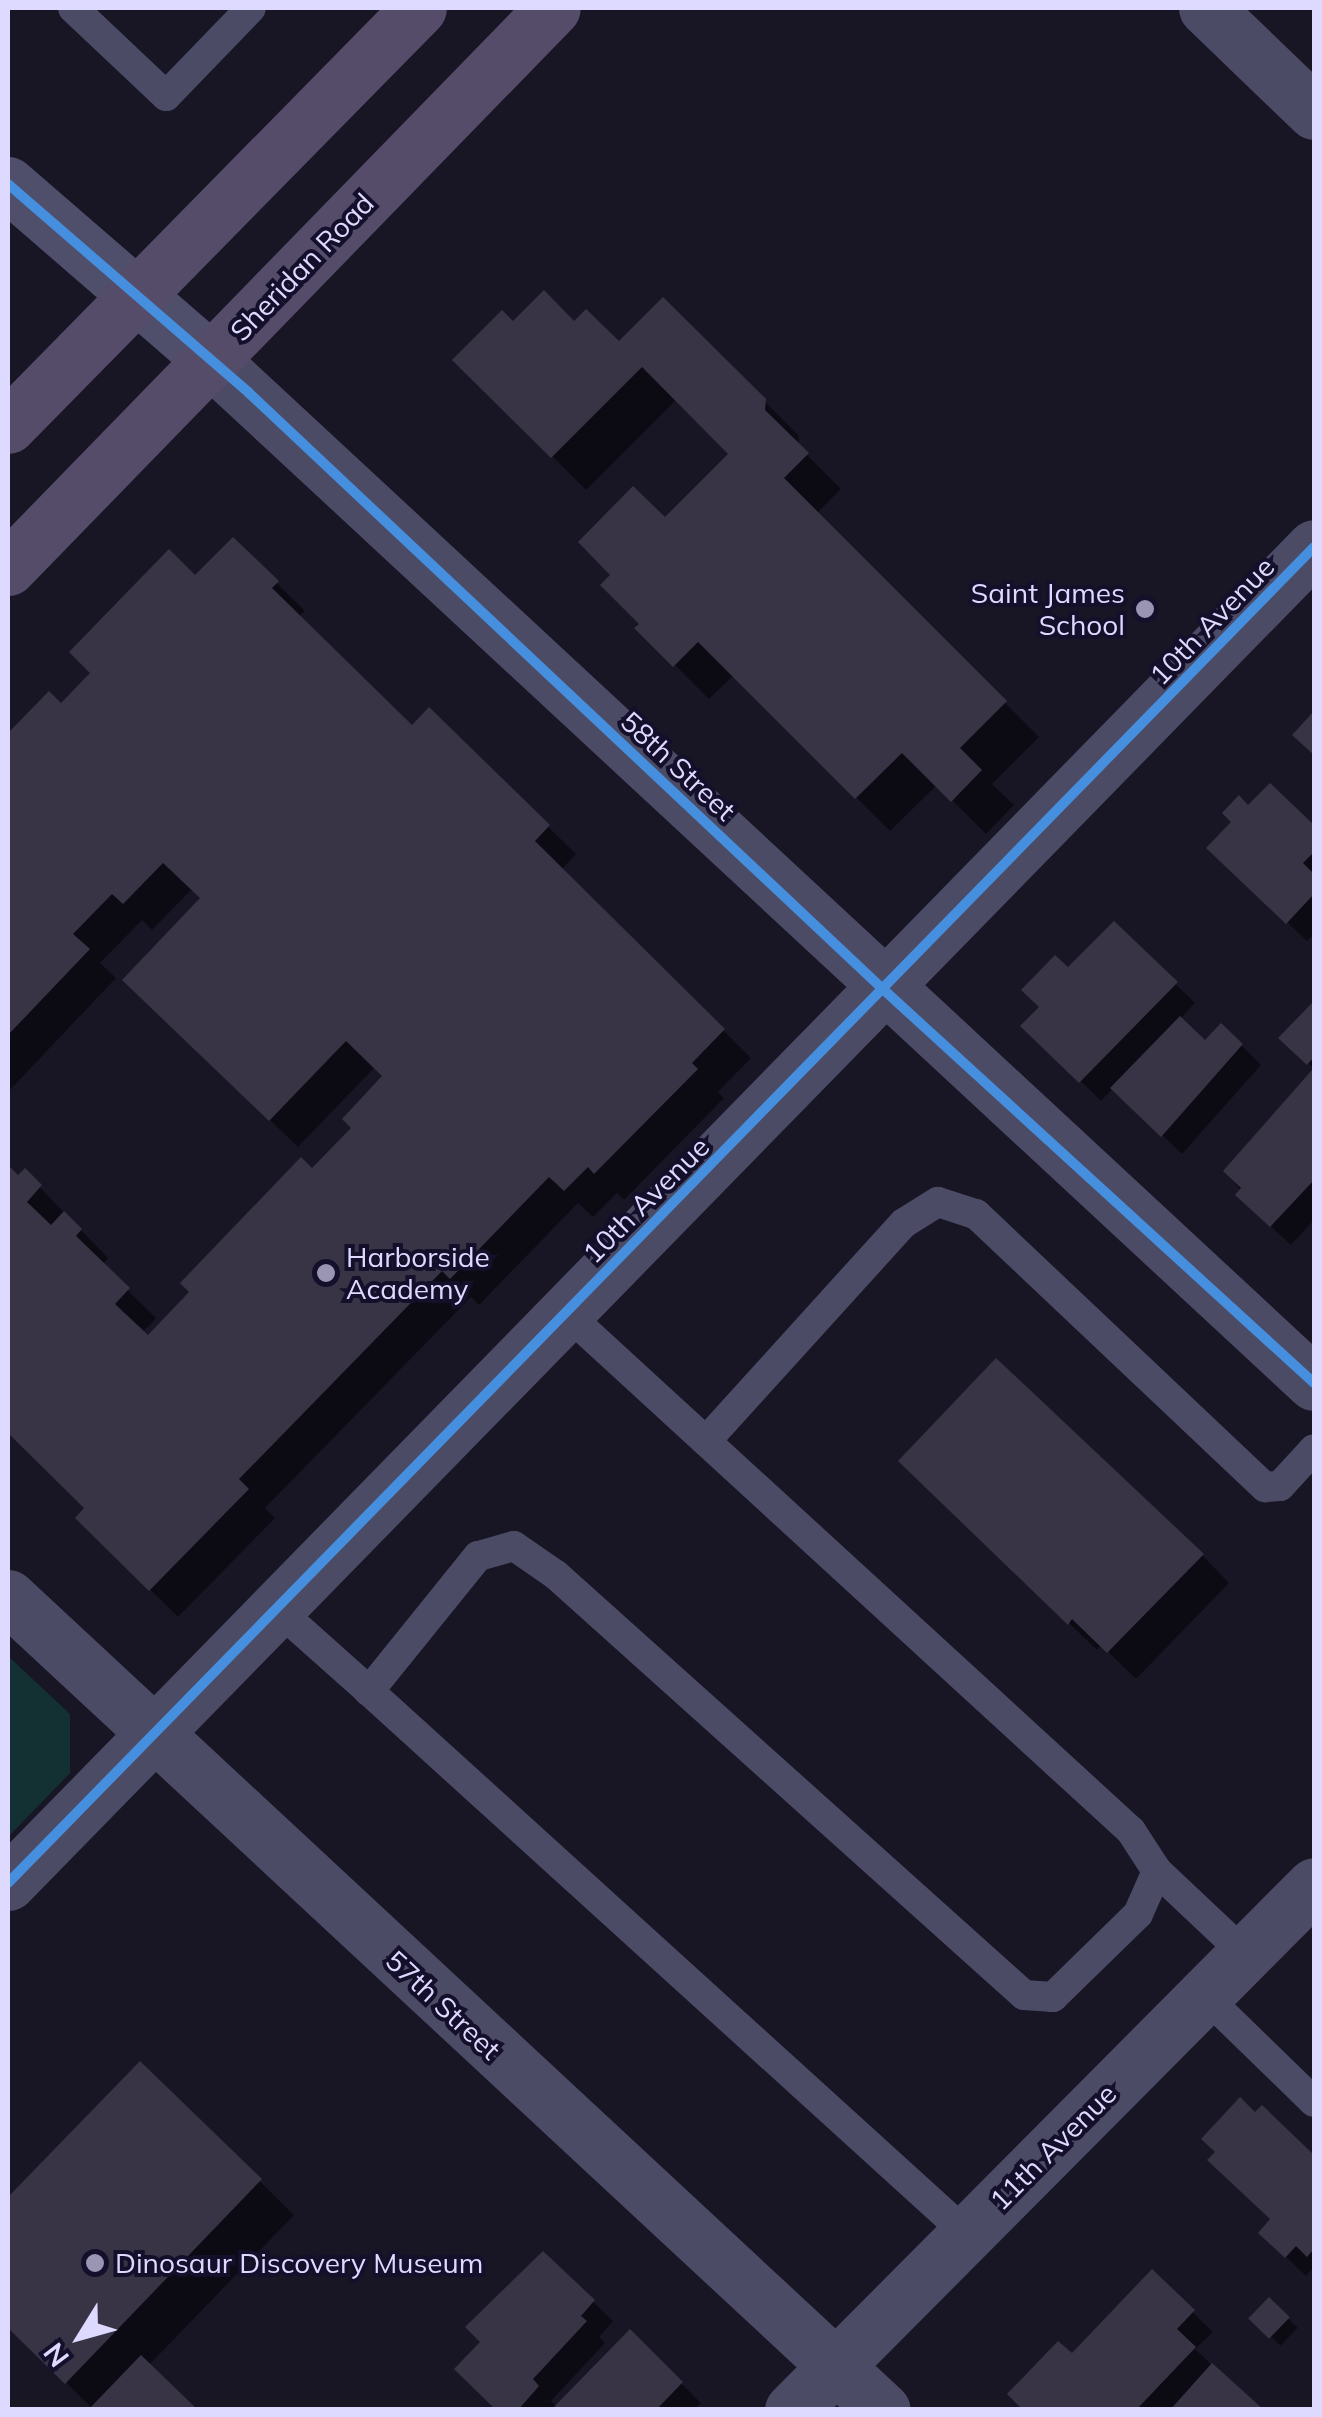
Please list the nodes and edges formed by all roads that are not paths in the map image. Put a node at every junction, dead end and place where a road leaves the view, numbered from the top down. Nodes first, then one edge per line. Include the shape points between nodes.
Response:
1 (72, 8) edge
2 (251, 8) edge
3 (419, 8) edge
4 (553, 8) edge
5 (1206, 8) edge
6 (1314, 112) edge
7 (8, 184) edge
8 (134, 299) junction
9 (212, 360) junction
10 (8, 426) edge
11 (1314, 547) edge
12 (8, 568) edge
13 (885, 991) junction
14 (566, 1312) junction
15 (1314, 1383) edge
16 (706, 1441) junction
17 (1314, 1449) edge
18 (8, 1597) edge
19 (276, 1608) junction
20 (369, 1692) junction
21 (151, 1735) junction
22 (1156, 1871) junction
23 (8, 1882) edge
24 (1314, 1885) edge
25 (1245, 1954) junction
26 (1204, 1995) junction
27 (1314, 2102) edge
28 (966, 2233) junction
29 (834, 2366) junction
30 (792, 2410) edge
31 (883, 2410) edge

1 - 2 lane via 166,96
3 - 8 main road
4 - 9 main road, Sheridan Road
5 - 6 street
7 - 8 street, 58th Street
8 - 9 street, 58th Street
8 - 10 main road
9 - 12 main road, Sheridan Road
9 - 13 street, 58th Street
11 - 13 street, 10th Avenue
13 - 14 street, 10th Avenue
13 - 15 street, 58th Street
14 - 16 lane
14 - 19 street, 10th Avenue
16 - 17 lane via 904,1223 938,1202 976,1214 1265,1487 1280,1486
16 - 22 lane via 1131,1831
18 - 21 street, 57th Street
19 - 20 lane
19 - 21 street, 10th Avenue
20 - 22 lane via 478,1556 514,1546 556,1575 1024,1995 1053,1998 1138,1914
20 - 28 lane
21 - 23 street, 10th Avenue
21 - 29 street, 57th Street
22 - 25 lane
24 - 25 street, 11th Avenue
25 - 26 street, 11th Avenue
26 - 27 lane
26 - 28 street, 11th Avenue
28 - 29 street, 11th Avenue
29 - 30 street, 11th Avenue
29 - 31 street, 57th Street

